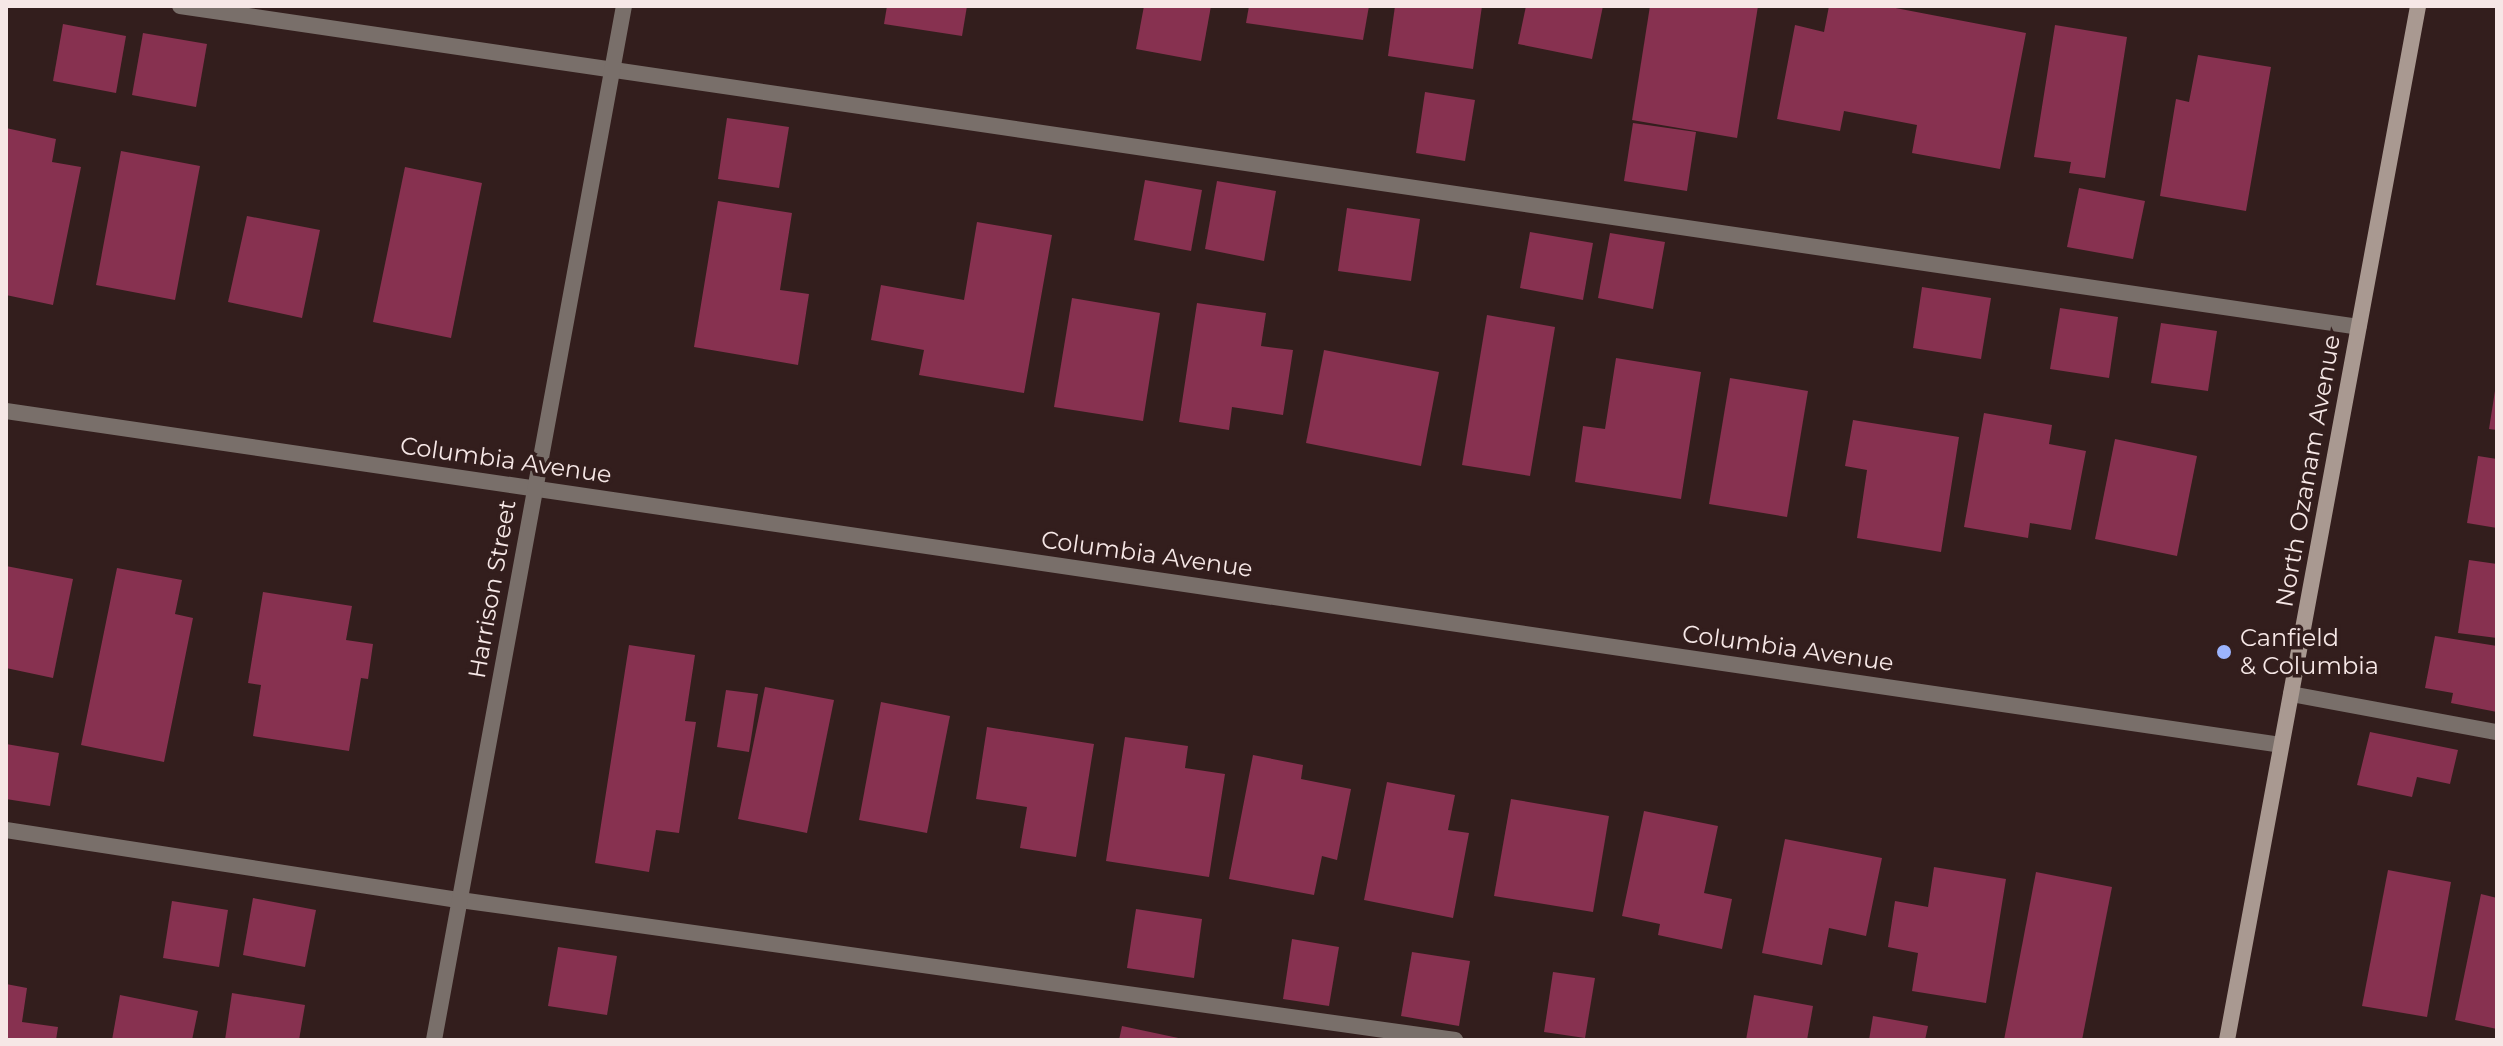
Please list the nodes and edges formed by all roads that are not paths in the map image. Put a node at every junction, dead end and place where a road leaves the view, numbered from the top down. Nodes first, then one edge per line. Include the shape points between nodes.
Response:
1 (180, 6) edge
2 (624, 6) edge
3 (2418, 6) edge
4 (613, 67) junction
5 (2358, 327) junction
6 (6, 411) edge
7 (535, 489) junction
8 (2291, 694) junction
9 (2497, 732) edge
10 (2281, 745) junction
11 (6, 830) edge
12 (460, 900) junction
13 (434, 1040) edge
14 (1455, 1040) edge
15 (2227, 1040) edge

1 - 4 street
2 - 4 street, Harrison Street
3 - 5 street, North Ozanam Avenue
4 - 5 street
4 - 7 street, Harrison Street
5 - 8 street, North Ozanam Avenue
6 - 7 street, Columbia Avenue
7 - 10 street, Columbia Avenue
7 - 12 street, Harrison Street
8 - 9 street
8 - 10 street, North Ozanam Avenue
10 - 15 street, North Ozanam Avenue
11 - 12 street
12 - 13 street, Harrison Street
12 - 14 street

